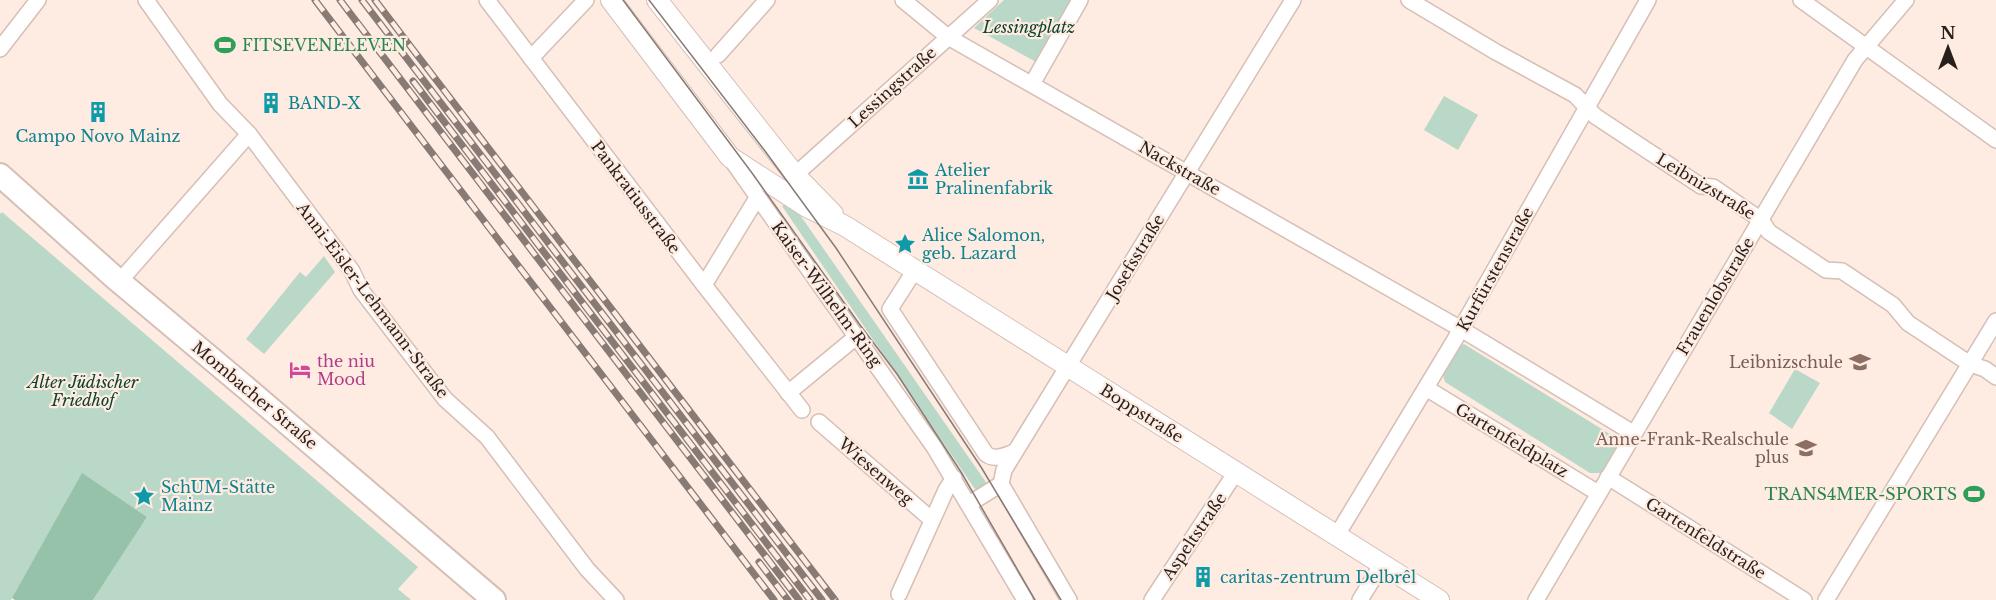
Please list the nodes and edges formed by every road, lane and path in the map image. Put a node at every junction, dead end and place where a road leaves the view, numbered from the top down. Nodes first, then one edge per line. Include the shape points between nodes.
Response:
1 (38, 0) edge
2 (146, 0) edge
3 (487, 0) edge
4 (586, 0) edge
5 (611, 0) edge
6 (657, 0) edge
7 (766, 0) edge
8 (903, 0) edge
9 (990, 0) edge
10 (1080, 0) edge
11 (1293, 0) edge
12 (1409, 0) edge
13 (1648, 0) edge
14 (1801, 0) edge
15 (1906, 0) edge
16 (948, 37) junction
17 (1865, 46) junction
18 (0, 49) edge
19 (718, 55) dead end
20 (531, 58) junction
21 (1032, 84) junction
22 (1587, 107) junction
23 (249, 134) junction
24 (1996, 140) edge
25 (730, 157) junction
26 (1186, 172) junction
27 (795, 175) junction
28 (5, 183) edge
29 (757, 198) junction
30 (1761, 220) junction
31 (845, 226) junction
32 (915, 270) junction
33 (119, 282) junction
34 (704, 285) junction
35 (1996, 321) edge
36 (1461, 329) junction
37 (856, 337) junction
38 (1970, 364) junction
39 (1068, 366) junction
40 (1996, 377) edge
41 (1426, 388) junction
42 (788, 393) junction
43 (802, 410) dead end
44 (819, 422) dead end
45 (1633, 433) junction
46 (1015, 452) junction
47 (1236, 472) junction
48 (1608, 477) junction
49 (954, 478) junction
50 (1001, 484) junction
51 (1598, 493) junction
52 (969, 504) junction
53 (932, 520) junction
54 (1337, 535) junction
55 (1382, 564) junction
56 (899, 594) dead end
57 (494, 600) edge
58 (616, 600) edge
59 (1025, 600) edge
60 (1069, 600) edge
61 (1152, 600) edge
62 (1360, 600) edge
63 (1439, 600) edge
64 (1536, 600) edge
65 (1804, 600) edge
66 (1826, 600) edge

1 - 18 street
2 - 23 street, Anni-Eisler-Lehmann-Straße via 220,104
3 - 20 street, Pankratiusstraße
4 - 20 street
5 - 25 street, Kaiser-Wilhelm-Ring
6 - 27 street
7 - 19 street
8 - 16 street, Nackstraße
9 - 16 street, Lessingstraße
10 - 21 street
11 - 26 street, Josefsstraße
12 - 22 street, Leibnizstraße via 1575,95
13 - 22 street, Kurfürstenstraße
14 - 17 street
15 - 17 street, Frauenlobstraße
16 - 21 street, Nackstraße
16 - 27 street, Lessingstraße
17 - 24 street
17 - 30 street, Frauenlobstraße
20 - 34 street, Pankratiusstraße
21 - 26 street, Nackstraße
22 - 30 street, Leibnizstraße via 1701,186 1713,188
22 - 36 street, Kurfürstenstraße
23 - 33 street
23 - 58 street, Anni-Eisler-Lehmann-Straße via 445,399 487,437
25 - 29 street, Kaiser-Wilhelm-Ring
25 - 31 street, Boppstraße via 807,207
26 - 36 street, Nackstraße
26 - 39 street, Josefsstraße
27 - 31 street, Boppstraße
28 - 33 main road, Mombacher Straße
29 - 34 street
29 - 37 street, Kaiser-Wilhelm-Ring
30 - 38 street, Leibnizstraße via 1769,232 1826,270 1842,271 1893,305 1908,323
30 - 45 street, Frauenlobstraße
31 - 32 street, Boppstraße
32 - 39 street, Boppstraße
32 - 46 street via 890,309 986,454 997,458
33 - 57 main road, Mombacher Straße
34 - 42 street, Pankratiusstraße
35 - 38 street
36 - 41 street, Kurfürstenstraße
36 - 45 street
37 - 42 street
37 - 49 street, Kaiser-Wilhelm-Ring
38 - 40 street, Leibnizstraße
38 - 66 street
39 - 46 street, Josefsstraße
39 - 47 street, Boppstraße
41 - 51 street, Gartenfeldplatz
41 - 54 street, Kurfürstenstraße
42 - 43 street
44 - 53 street, Wiesenweg
45 - 48 street, Frauenlobstraße
46 - 50 street, Josefsstraße
47 - 54 street, Boppstraße
47 - 61 street, Aspeltstraße
48 - 51 street, Frauenlobstraße
48 - 65 street, Gartenfeldstraße
49 - 52 street, Kaiser-Wilhelm-Ring
49 - 53 street
50 - 52 street
50 - 60 street
51 - 64 street, Frauenlobstraße
52 - 59 street, Kaiser-Wilhelm-Ring
53 - 56 street
54 - 55 street, Boppstraße
55 - 62 street
55 - 63 street, Boppstraße

